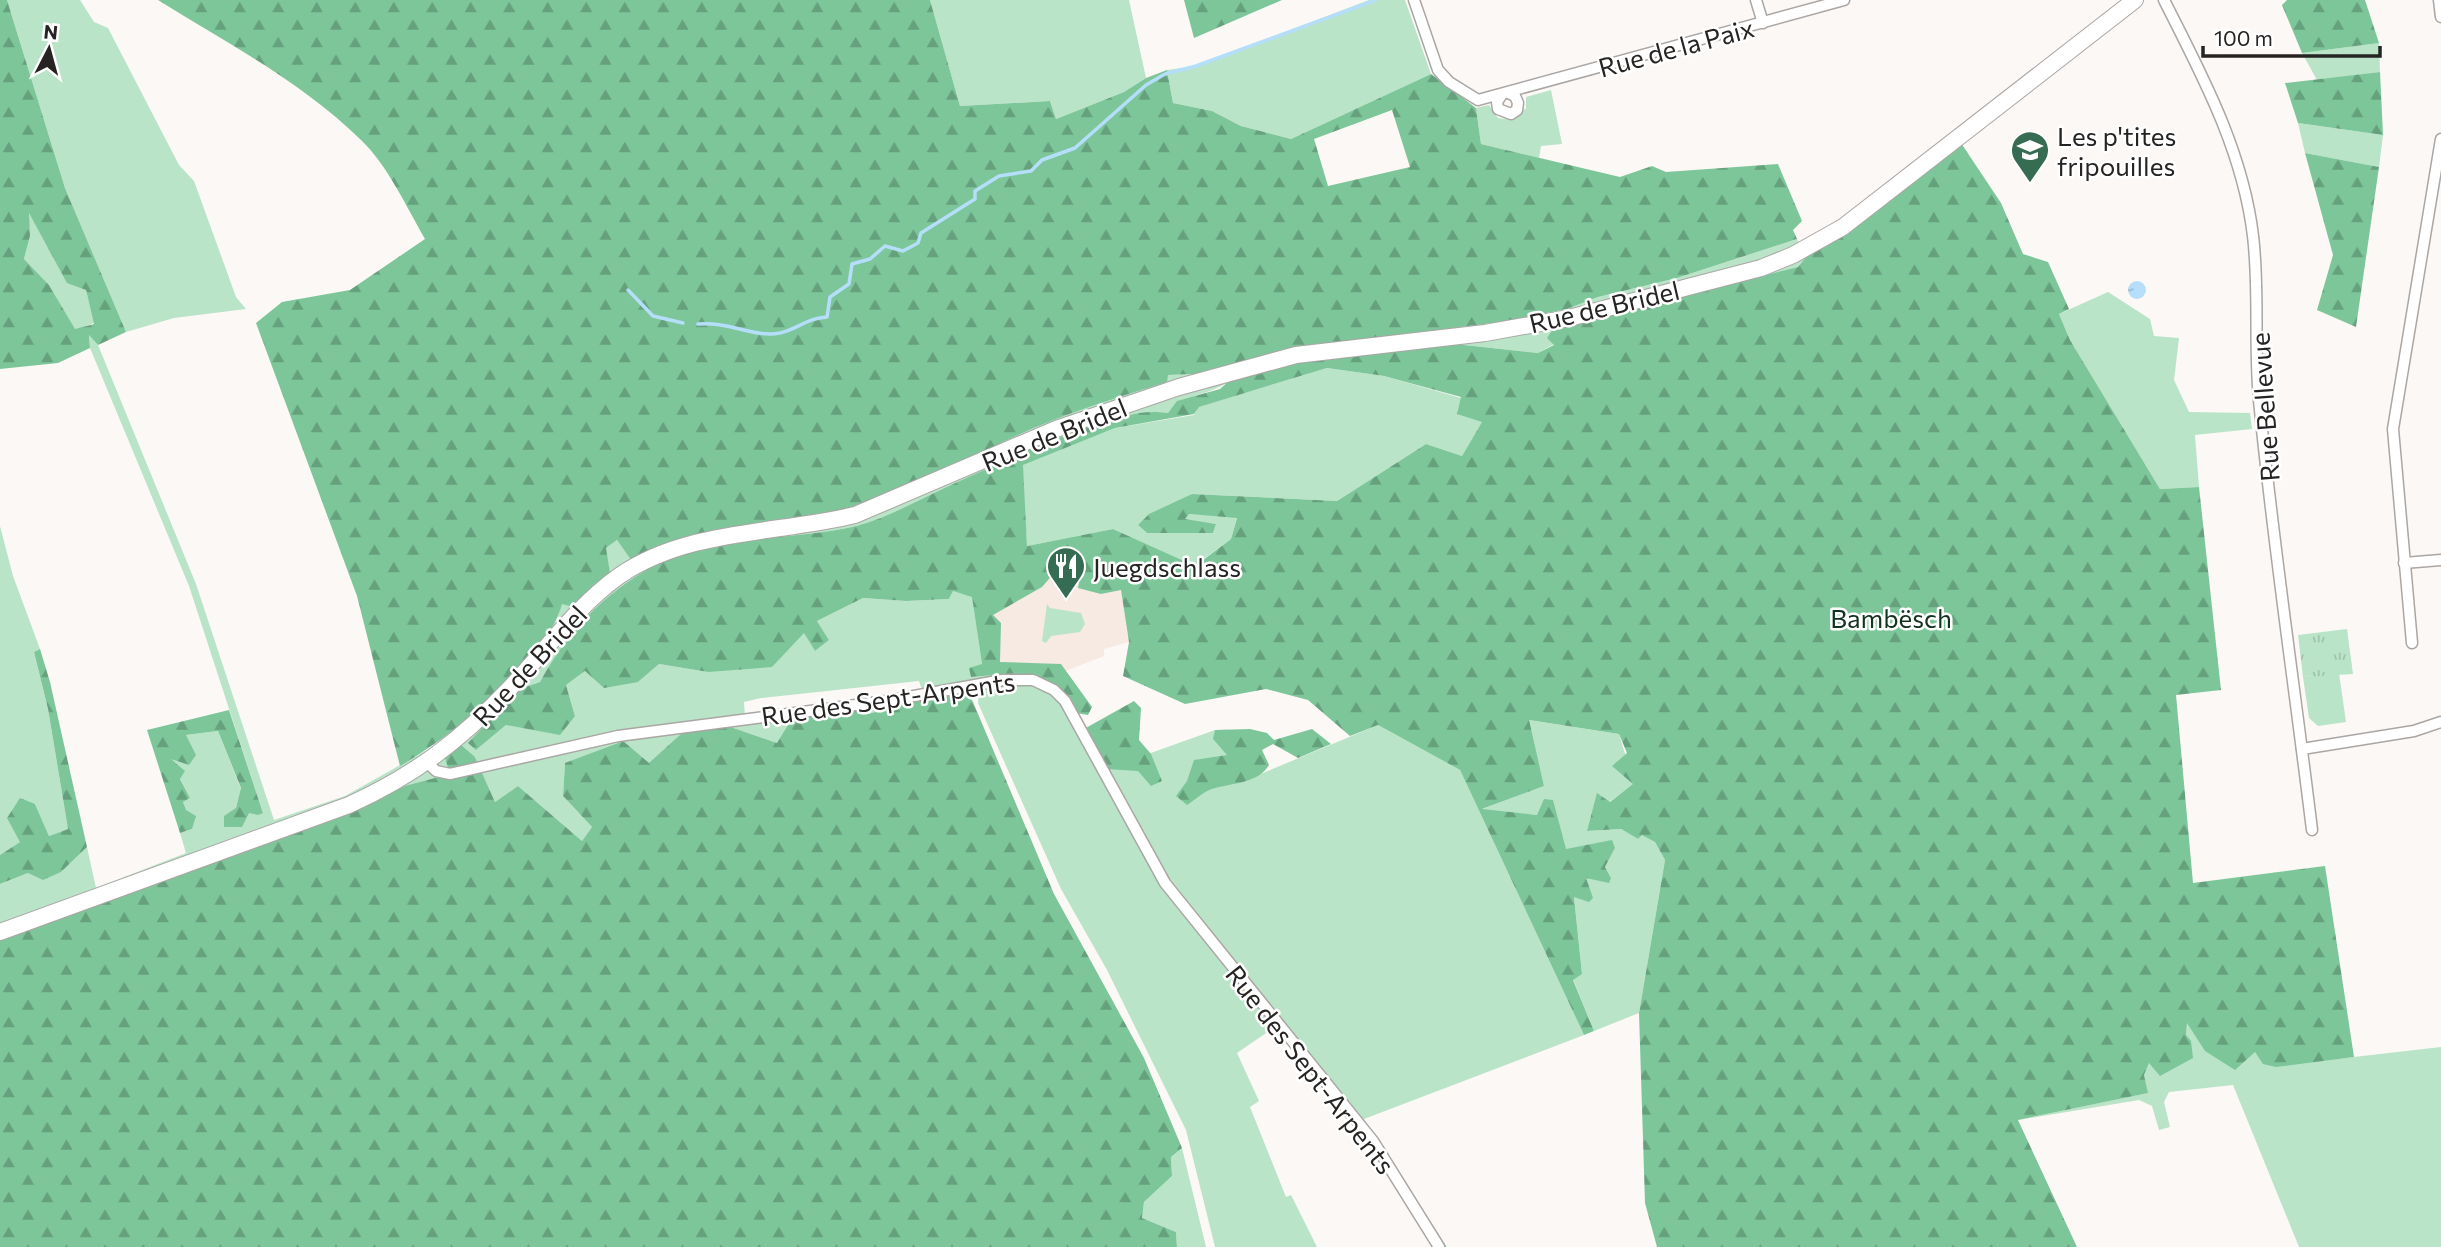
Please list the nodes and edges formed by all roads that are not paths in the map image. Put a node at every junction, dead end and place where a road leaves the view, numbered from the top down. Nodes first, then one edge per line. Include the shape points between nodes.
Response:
1 (1413, 0) edge
2 (1756, 0) edge
3 (1844, 0) edge
4 (2135, 0) edge
5 (2164, 0) edge
6 (2439, 0) edge
7 (2441, 17) edge
8 (1763, 23) junction
9 (2441, 139) edge
10 (2441, 560) edge
11 (2404, 563) junction
12 (2412, 643) dead end
13 (2441, 722) edge
14 (2302, 749) junction
15 (428, 763) junction
16 (2312, 830) dead end
17 (0, 932) edge
18 (1439, 1247) edge

1 - 8 street, Rue de la Paix via 1431,56 1444,76 1478,100
2 - 8 street
3 - 8 street, Rue de la Paix
4 - 15 main road, Rue de Bridel via 1843,226 1761,268 1569,318 1485,333 1296,355 1108,410 855,515 723,537 652,558 620,575 593,598 468,731
5 - 14 street, Rue Bellevue via 2222,120 2239,167 2253,233 2259,407
6 - 7 street
9 - 11 street via 2393,429
10 - 11 street
11 - 12 street
13 - 14 street via 2414,731
14 - 16 street, Rue Bellevue
15 - 17 main road, Rue de Bridel via 349,805
15 - 18 street, Rue des Sept-Arpents via 436,771 450,774 618,736 886,701 1003,680 1043,683 1065,701 1165,883 1373,1141

